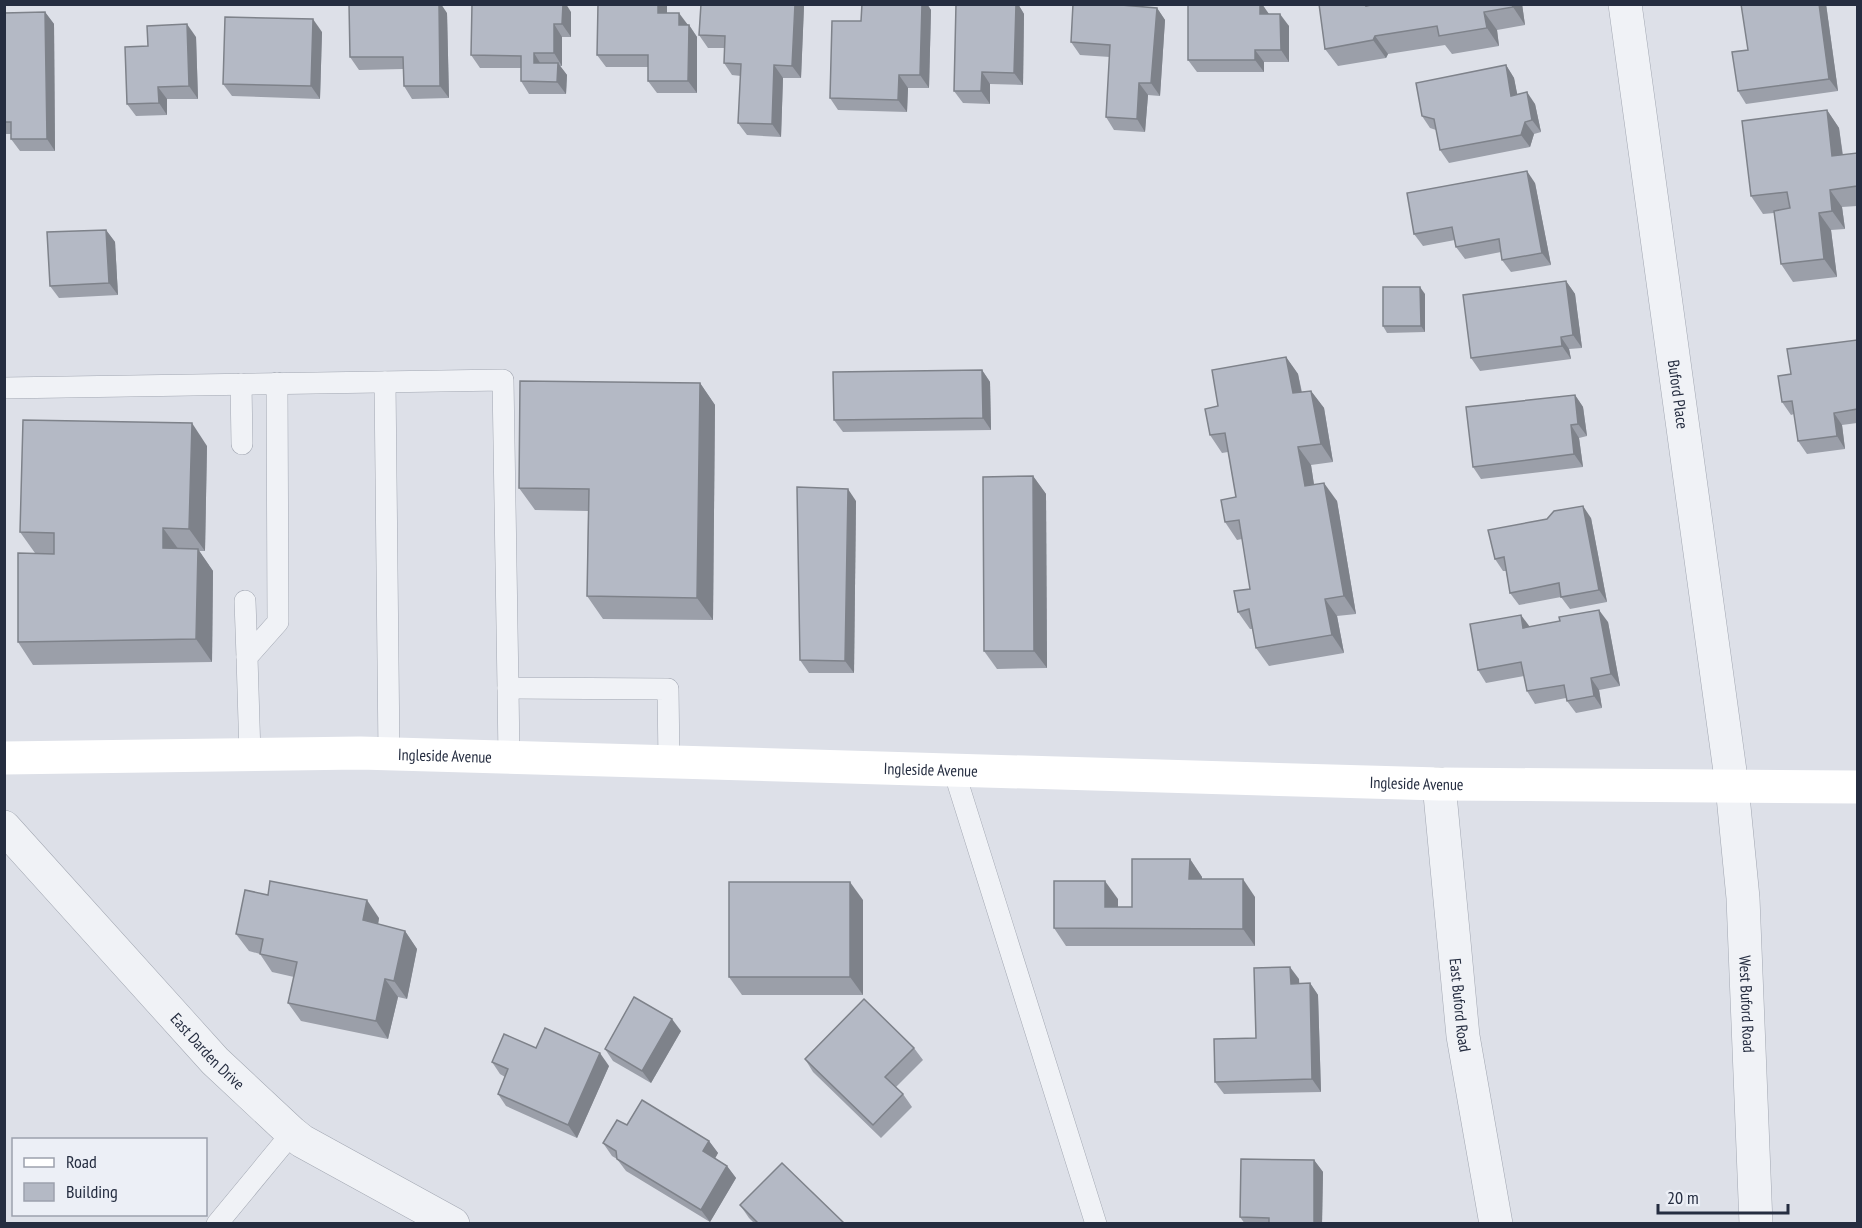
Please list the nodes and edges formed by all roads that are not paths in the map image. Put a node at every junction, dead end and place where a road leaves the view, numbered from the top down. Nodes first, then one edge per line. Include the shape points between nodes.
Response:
1 (1625, 4) edge
2 (385, 382) junction
3 (277, 383) junction
4 (241, 384) junction
5 (4, 388) edge
6 (242, 444) dead end
7 (245, 601) dead end
8 (248, 657) junction
9 (508, 688) junction
10 (389, 754) junction
11 (250, 755) junction
12 (4, 758) edge
13 (509, 758) junction
14 (669, 762) junction
15 (954, 771) junction
16 (1439, 784) junction
17 (1732, 786) junction
18 (1857, 787) edge
19 (4, 827) edge
20 (292, 1133) junction
21 (218, 1224) edge
22 (453, 1224) edge
23 (1096, 1224) edge
24 (1496, 1224) edge
25 (1756, 1224) edge

1 - 17 street, Buford Place
2 - 3 lane
2 - 9 lane via 503,380
2 - 10 lane
3 - 4 lane
3 - 8 lane via 278,622
4 - 5 lane
4 - 6 lane
7 - 8 lane
8 - 11 lane
9 - 13 lane
9 - 14 lane via 668,689
10 - 11 street, Ingleside Avenue
10 - 13 street, Ingleside Avenue
11 - 12 street, Ingleside Avenue
13 - 14 street, Ingleside Avenue
14 - 15 street, Ingleside Avenue
15 - 16 street, Ingleside Avenue
15 - 23 lane
16 - 17 street, Ingleside Avenue
16 - 24 street, East Buford Road via 1463,1036
17 - 18 street, Ingleside Avenue
17 - 25 street, West Buford Road via 1743,898
19 - 20 street, East Darden Drive via 215,1062
20 - 21 lane
20 - 22 street, East Darden Drive

